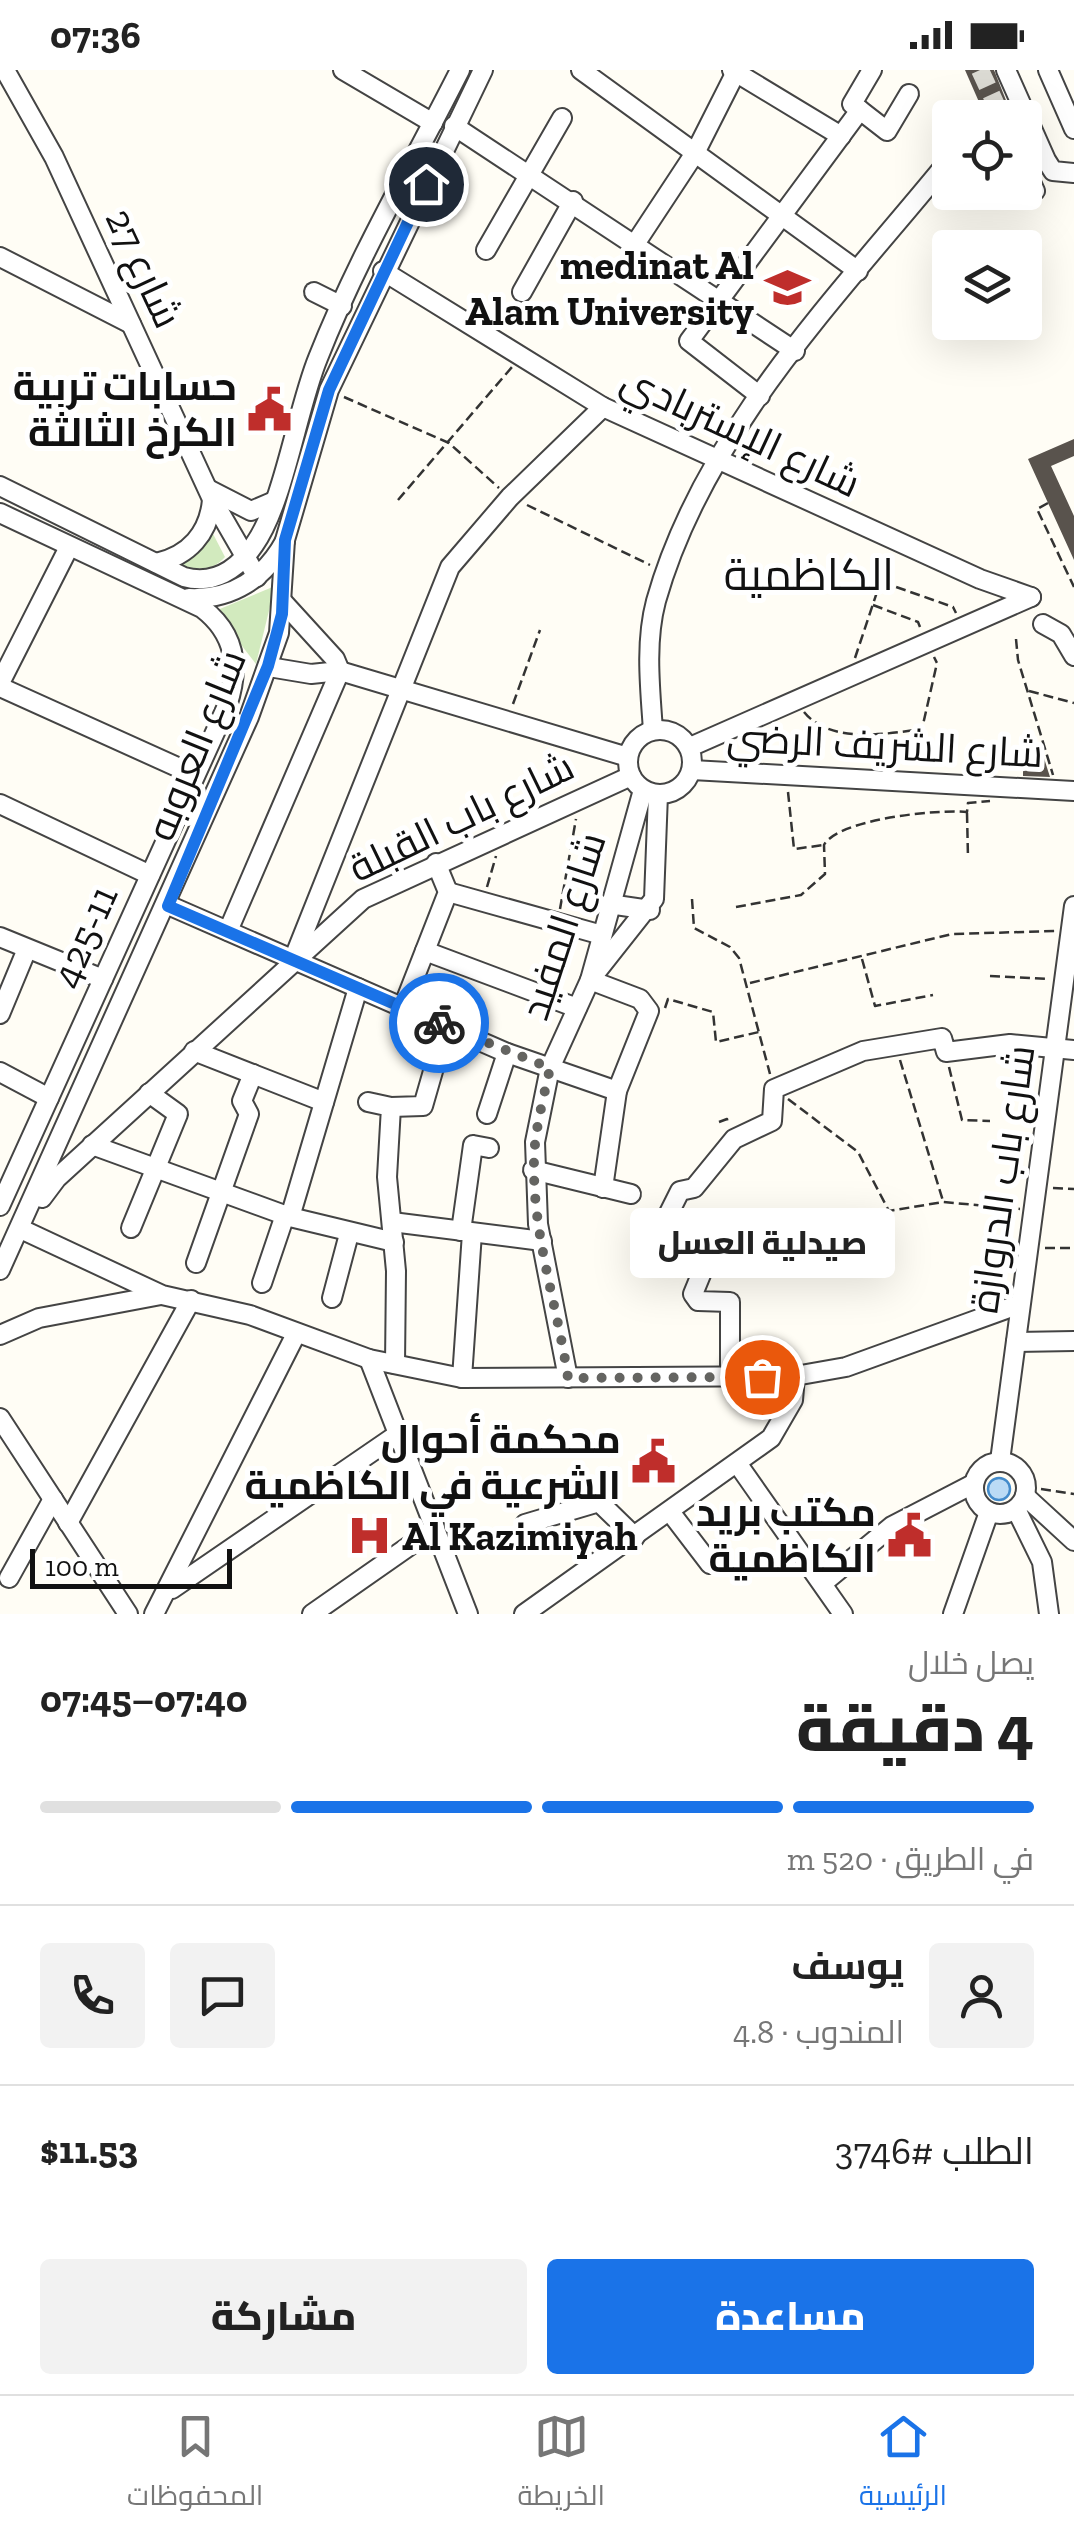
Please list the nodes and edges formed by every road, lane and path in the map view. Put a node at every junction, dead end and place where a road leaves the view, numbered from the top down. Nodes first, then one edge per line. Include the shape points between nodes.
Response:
1 (4, 70) edge
2 (343, 70) edge
3 (460, 70) edge
4 (483, 70) edge
5 (581, 70) edge
6 (872, 70) edge
7 (1006, 70) edge
8 (1048, 70) edge
9 (735, 71) edge
10 (909, 94) dead end
11 (860, 110) junction
12 (562, 118) dead end
13 (433, 123) junction
14 (454, 126) junction
15 (1074, 128) edge
16 (841, 136) junction
17 (695, 153) junction
18 (1074, 172) edge
19 (530, 174) junction
20 (932, 181) edge
21 (572, 201) junction
22 (782, 217) junction
23 (635, 244) junction
24 (486, 250) dead end
25 (0, 256) edge
26 (383, 271) junction
27 (858, 271) junction
28 (314, 292) dead end
29 (522, 292) dead end
30 (719, 300) junction
31 (342, 306) junction
32 (131, 324) junction
33 (795, 351) junction
34 (520, 358) junction
35 (329, 390) junction
36 (760, 396) junction
37 (603, 407) junction
38 (450, 443) junction
39 (720, 462) junction
40 (0, 486) edge
41 (210, 493) junction
42 (510, 497) junction
43 (398, 500) dead end
44 (1048, 504) dead end
45 (270, 509) junction
46 (0, 512) edge
47 (287, 534) junction
48 (894, 541) junction
49 (257, 542) junction
50 (68, 547) junction
51 (243, 558) junction
52 (156, 564) junction
53 (667, 573) junction
54 (257, 577) junction
55 (1072, 577) edge
56 (881, 582) junction
57 (1074, 587) edge
58 (184, 598) junction
59 (283, 602) junction
60 (872, 606) junction
61 (1043, 624) dead end
62 (962, 626) junction
63 (540, 630) dead end
64 (1016, 639) dead end
65 (927, 641) junction
66 (1074, 656) edge
67 (4, 666) edge
68 (268, 666) junction
69 (340, 671) junction
70 (849, 674) junction
71 (0, 685) edge
72 (404, 687) junction
73 (1027, 691) junction
74 (795, 698) junction
75 (1074, 703) edge
76 (507, 719) junction
77 (922, 729) junction
78 (653, 730) junction
79 (690, 748) junction
80 (692, 770) junction
81 (195, 775) junction
82 (787, 776) junction
83 (640, 779) junction
84 (924, 784) junction
85 (995, 787) junction
86 (1066, 790) edge
87 (571, 803) junction
88 (0, 804) edge
89 (967, 812) junction
90 (489, 839) junction
91 (824, 845) junction
92 (968, 858) dead end
93 (436, 863) junction
94 (150, 875) junction
95 (448, 892) junction
96 (692, 899) dead end
97 (482, 902) junction
98 (610, 904) junction
99 (168, 906) junction
100 (1074, 906) edge
101 (736, 907) dead end
102 (650, 910) junction
103 (558, 926) junction
104 (228, 931) junction
105 (1071, 931) junction
106 (602, 935) junction
107 (0, 938) edge
108 (27, 948) junction
109 (425, 951) junction
110 (862, 957) junction
111 (293, 960) junction
112 (990, 976) dead end
113 (103, 978) junction
114 (590, 980) junction
115 (1064, 981) junction
116 (748, 984) junction
117 (358, 988) junction
118 (933, 995) dead end
119 (648, 1006) junction
120 (403, 1007) junction
121 (576, 1008) junction
122 (0, 1014) edge
123 (446, 1026) junction
124 (760, 1032) junction
125 (895, 1044) junction
126 (1064, 1049) edge
127 (194, 1051) junction
128 (508, 1052) junction
129 (946, 1052) junction
130 (550, 1068) junction
131 (0, 1072) edge
132 (253, 1074) junction
133 (774, 1089) junction
134 (616, 1091) junction
135 (150, 1093) junction
136 (49, 1098) junction
137 (324, 1102) junction
138 (368, 1102) dead end
139 (392, 1107) junction
140 (487, 1114) dead end
141 (990, 1121) dead end
142 (92, 1146) junction
143 (489, 1148) dead end
144 (154, 1168) junction
145 (534, 1170) junction
146 (1036, 1187) junction
147 (603, 1188) junction
148 (1074, 1189) edge
149 (221, 1192) junction
150 (630, 1194) dead end
151 (1, 1201) edge
152 (943, 1202) junction
153 (1033, 1211) junction
154 (287, 1216) junction
155 (392, 1222) junction
156 (130, 1228) dead end
157 (24, 1230) junction
158 (466, 1232) junction
159 (349, 1234) junction
160 (394, 1242) junction
161 (542, 1242) junction
162 (1028, 1247) junction
163 (1074, 1248) edge
164 (694, 1249) junction
165 (196, 1263) dead end
166 (856, 1270) dead end
167 (0, 1272) edge
168 (262, 1283) dead end
169 (162, 1295) junction
170 (332, 1298) dead end
171 (191, 1300) junction
172 (1020, 1304) junction
173 (7, 1332) edge
174 (296, 1334) junction
175 (1074, 1341) edge
176 (1016, 1342) junction
177 (0, 1345) edge
178 (368, 1359) junction
179 (395, 1364) junction
180 (794, 1376) junction
181 (730, 1377) junction
182 (462, 1378) junction
183 (568, 1378) junction
184 (0, 1418) edge
185 (398, 1434) junction
186 (1000, 1461) junction
187 (737, 1463) junction
188 (973, 1484) junction
189 (1074, 1494) edge
190 (1022, 1497) junction
191 (53, 1499) junction
192 (989, 1512) junction
193 (670, 1513) junction
194 (68, 1523) junction
195 (525, 1524) dead end
196 (434, 1528) junction
197 (635, 1537) junction
198 (1074, 1541) edge
199 (710, 1564) dead end
200 (9, 1578) dead end
201 (824, 1583) junction
202 (168, 1592) junction
203 (838, 1612) edge
204 (128, 1614) edge
205 (154, 1614) edge
206 (312, 1614) edge
207 (468, 1614) edge
208 (524, 1614) edge
209 (953, 1614) edge
210 (1049, 1614) edge

1 - 32 street, شارع 27 via 54,156
2 - 13 street
3 - 13 street
4 - 14 street, شارع العروبه
5 - 17 street
6 - 11 street via 852,104
7 - 18 street via 1046,160 1054,171
8 - 15 street
9 - 16 street
9 - 17 street
10 - 11 street via 887,131
11 - 16 street
12 - 19 street
13 - 31 street
14 - 19 street
14 - 26 street, شارع العروبه
16 - 22 street
17 - 22 street
17 - 23 street
19 - 21 street
19 - 24 street
20 - 27 street
21 - 23 street
21 - 29 street
22 - 27 street
22 - 30 street
23 - 30 street
25 - 32 street
26 - 34 street, شارع الإستربادي
26 - 35 street, شارع العروبه
27 - 33 street
28 - 31 street
30 - 33 street
30 - 36 street via 688,341
31 - 45 street via 318,358
32 - 41 street, شارع 27
33 - 36 street
34 - 37 street, شارع الإستربادي
34 - 38 path
35 - 38 path
35 - 47 street, شارع العروبه
36 - 39 street
37 - 39 street, شارع الإستربادي
37 - 42 street
38 - 42 path
38 - 43 path
39 - 48 street, شارع الإستربادي
39 - 53 street
40 - 52 street
41 - 45 street via 243,509
41 - 51 street, شارع 27
41 - 52 street via 209,519 193,545
42 - 53 path
42 - 72 street via 450,567
44 - 55 path via 1037,508
45 - 47 street via 274,528
45 - 49 street
46 - 50 street, 425-11
47 - 49 street
47 - 54 street
47 - 59 street, شارع العروبه
48 - 56 path
48 - 62 street, شارع الإستربادي via 1031,597
49 - 51 street
50 - 58 street, 425-11
50 - 67 street
51 - 52 street via 219,577 196,580
51 - 54 street, شارع 27
53 - 78 street via 656,604 649,671
54 - 58 street via 215,597
55 - 57 path
56 - 60 path
56 - 62 path via 953,607
58 - 81 street, 425-11 via 213,616 236,662 235,682
59 - 68 street, شارع العروبه
59 - 69 street
60 - 65 path via 918,622
60 - 70 path
61 - 66 street via 1061,634
62 - 65 street
63 - 76 path
64 - 73 path
65 - 70 street
65 - 77 path via 937,663
67 - 71 street
68 - 69 street via 311,674
68 - 99 street, شارع العروبه
69 - 72 street
69 - 104 street
70 - 74 street
71 - 81 street
72 - 76 street
72 - 111 street
73 - 75 path
73 - 86 path
74 - 77 path via 816,725 832,731 882,735
74 - 79 street
76 - 83 street
77 - 84 path
78 - 79 street via 674,732
78 - 83 street via 636,740
79 - 80 street
80 - 82 street, شارع الشريف الرضي
80 - 83 street via 681,788
81 - 94 street, 425-11
82 - 84 street, شارع الشريف الرضي
82 - 91 path via 794,849
83 - 87 street, شارع باب القبلة
83 - 98 street, شارع المفيد
83 - 102 street via 657,884
84 - 85 street, شارع الشريف الرضي
85 - 86 street, شارع الشريف الرضي
85 - 89 path via 989,804 968,803
87 - 90 street, شارع باب القبلة
87 - 103 path via 576,820
88 - 94 street
89 - 91 path via 905,814 834,834
89 - 92 path
90 - 93 street, شارع باب القبلة
90 - 97 path via 497,857
91 - 101 path via 826,874 810,891
93 - 95 street
93 - 111 street, شارع باب القبلة via 363,899
94 - 113 street, 425-11
95 - 97 street
95 - 109 street
96 - 116 path via 694,928 730,946
97 - 103 street
98 - 102 street
98 - 106 street, شارع المفيد
99 - 104 street
99 - 167 street, شارع العروبه
100 - 105 street, شارع باب الدروازة
102 - 114 street
103 - 106 street
104 - 111 street
105 - 110 path via 975,932
105 - 115 street, شارع باب الدروازة
106 - 114 street, شارع المفيد
107 - 108 street
108 - 113 street
108 - 122 street
109 - 120 street
109 - 121 street
110 - 116 path
110 - 118 path via 874,1006
111 - 117 street
111 - 127 street, شارع باب القبلة
112 - 115 path
113 - 136 street, 425-11
114 - 119 street
114 - 121 street, شارع المفيد
115 - 126 street, شارع باب الدروازة
116 - 124 path
117 - 120 street
117 - 137 street
119 - 124 path via 665,1009 668,999 713,1012 716,1042
119 - 134 street
120 - 123 street
121 - 130 street, شارع المفيد
123 - 128 street
123 - 139 street via 423,1106
124 - 133 path
125 - 129 street via 942,1038
125 - 133 street
125 - 152 path
126 - 129 street via 993,1045
126 - 146 street, شارع باب الدروازة
127 - 132 street
127 - 135 street, شارع باب القبلة
128 - 130 street
128 - 140 street
129 - 141 path via 962,1120
130 - 134 street
130 - 145 street, شارع المفيد
131 - 136 street
132 - 137 street
132 - 149 street via 242,1101 250,1114
133 - 152 path via 858,1152 889,1211
133 - 164 street via 772,1121 734,1139 694,1188 680,1191 658,1233
134 - 147 street
135 - 142 street, شارع باب القبلة
135 - 144 street via 178,1114
136 - 151 street, 425-11
137 - 154 street
138 - 139 street
139 - 155 street
142 - 144 street
142 - 157 street, شارع باب القبلة via 57,1178
143 - 158 street via 472,1145
144 - 149 street
144 - 156 street
145 - 147 street
145 - 161 street, شارع المفيد
146 - 148 path
146 - 153 street, شارع باب الدروازة
147 - 150 street
149 - 154 street
149 - 165 street
152 - 153 path
153 - 162 street, شارع باب الدروازة
154 - 159 street
154 - 168 street
155 - 158 street
155 - 160 street
157 - 167 street, شارع باب القبلة
157 - 169 street
158 - 161 street
158 - 182 street
159 - 160 street
159 - 170 street
160 - 179 street
161 - 183 street, شارع المفيد
162 - 163 path
162 - 172 street, شارع باب الدروازة
164 - 166 path via 709,1221 754,1247 780,1273 844,1238
164 - 181 street via 709,1256 693,1294 698,1301 730,1302
169 - 171 street
169 - 173 street via 39,1318
171 - 174 street
171 - 194 street
172 - 176 street, شارع باب الدروازة
172 - 180 street via 846,1367
173 - 177 street
174 - 178 street
174 - 202 street
175 - 176 street
176 - 186 street, شارع باب الدروازة
178 - 179 street
178 - 185 street
179 - 182 street
180 - 181 street
180 - 187 street via 793,1400 771,1438
181 - 183 street
182 - 183 street
184 - 191 street
185 - 196 street
185 - 202 street
186 - 188 street via 982,1468
186 - 190 street via 1018,1468
187 - 193 street
187 - 201 street
188 - 192 street via 978,1504
188 - 201 street via 892,1526
189 - 190 path
190 - 192 street via 1003,1514
190 - 198 street
190 - 210 street
191 - 194 street
191 - 200 street
192 - 209 street
193 - 197 street
193 - 199 street
194 - 204 street
195 - 197 street via 600,1502
196 - 206 street
196 - 207 street
197 - 208 street
201 - 203 street
202 - 205 street

